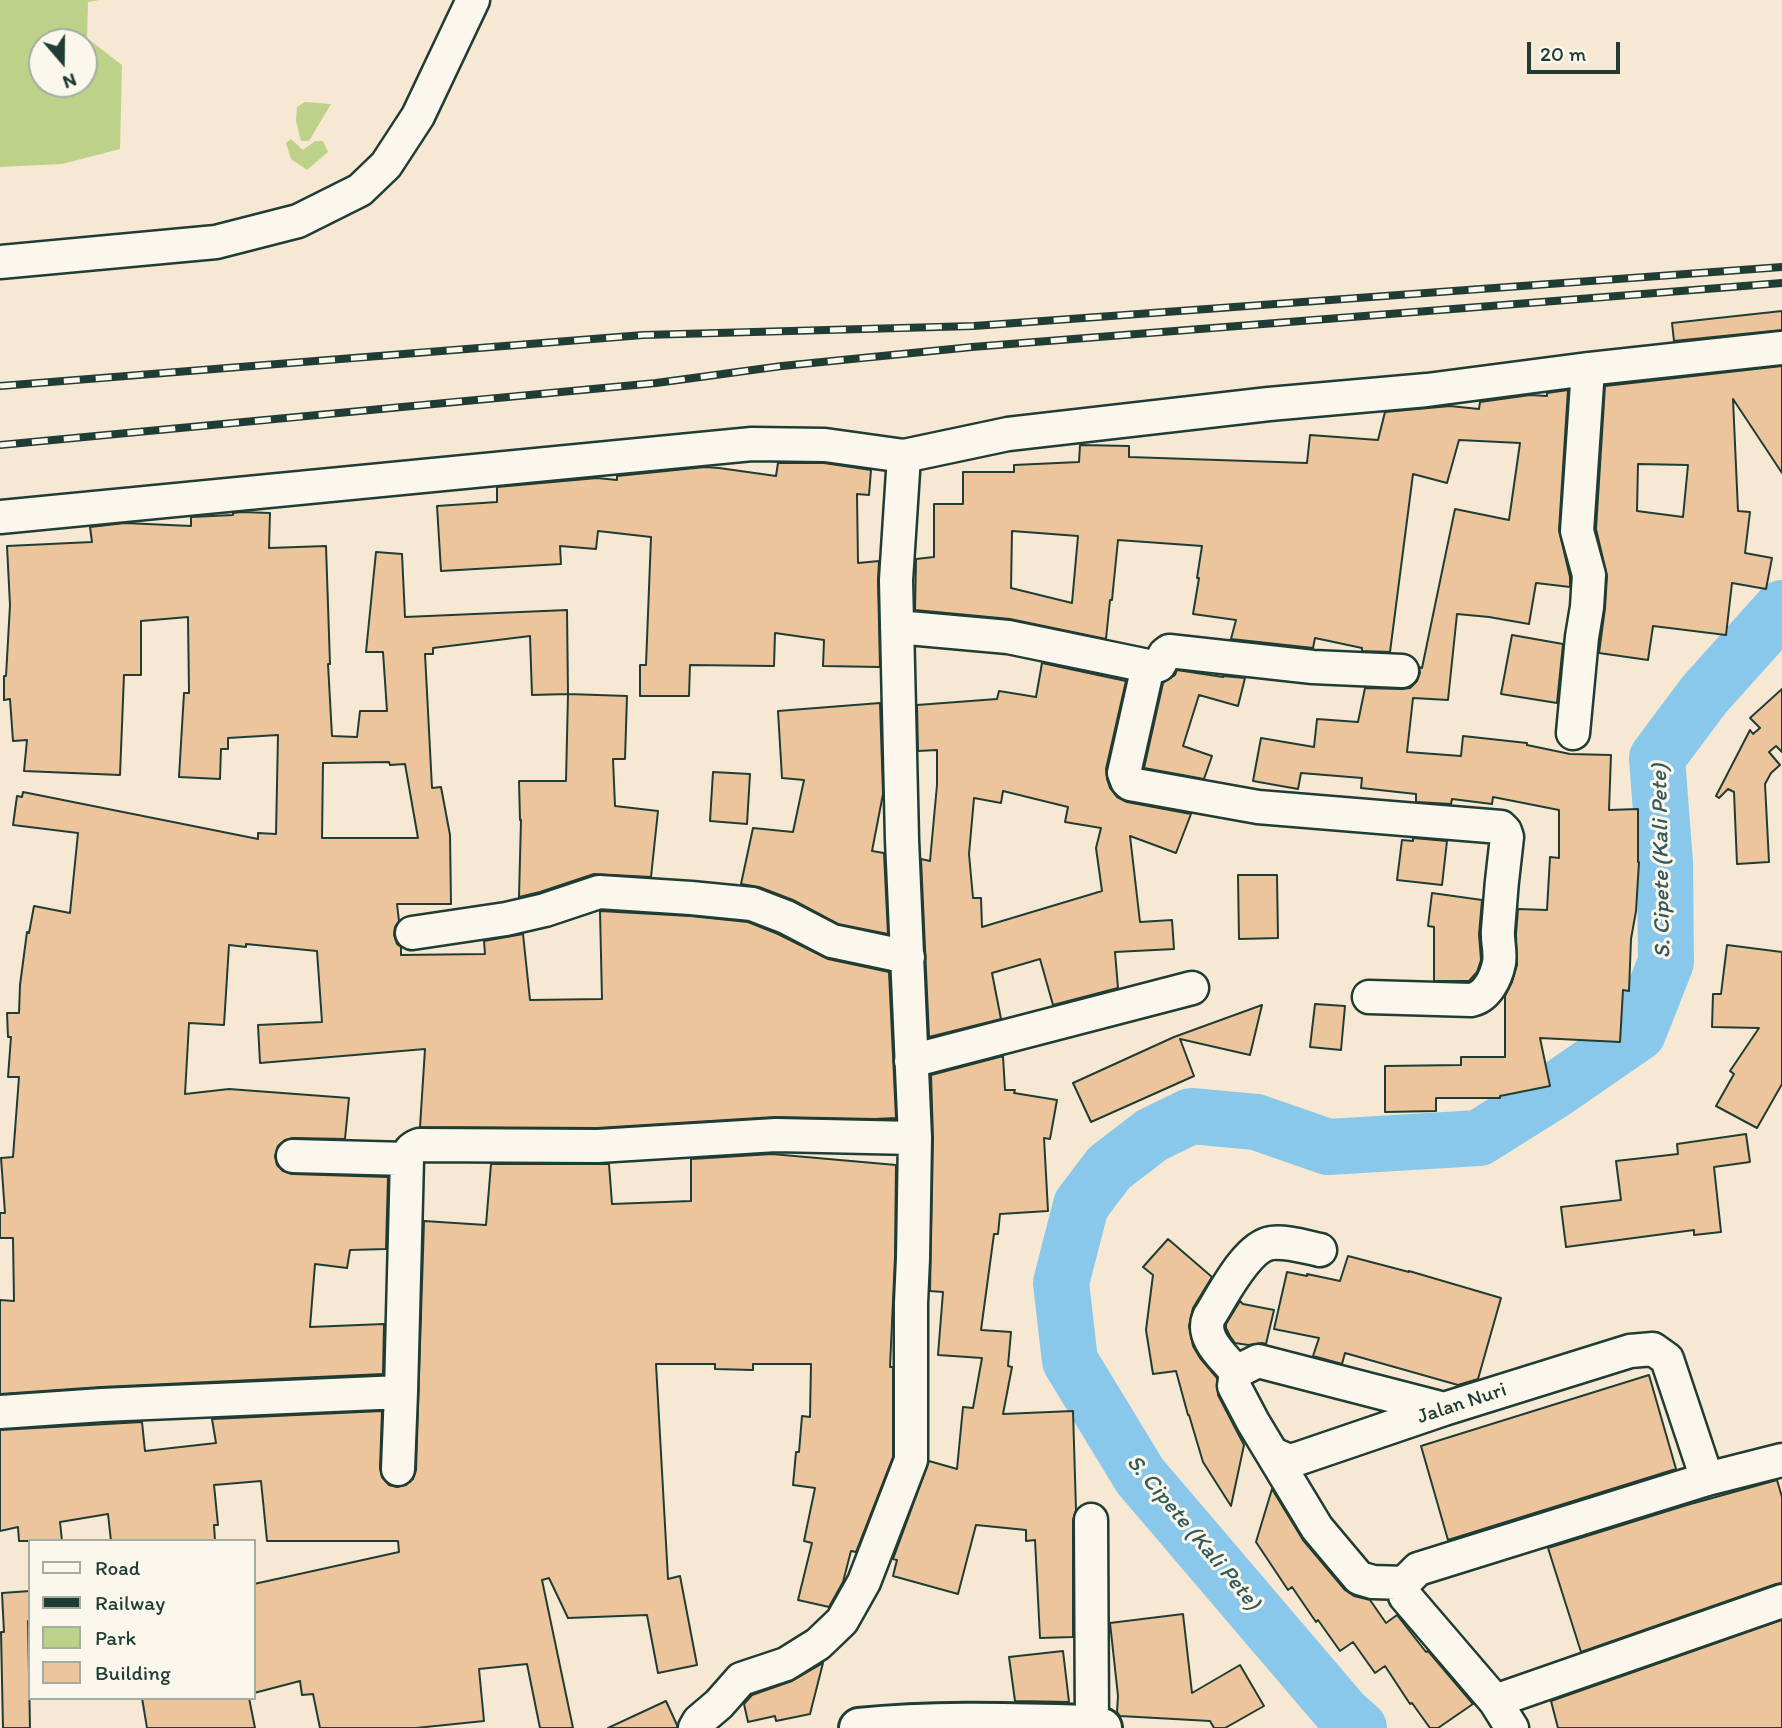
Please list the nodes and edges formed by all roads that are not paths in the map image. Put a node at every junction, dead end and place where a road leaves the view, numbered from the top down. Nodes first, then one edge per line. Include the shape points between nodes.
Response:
1 (473, 0) edge
2 (0, 262) edge
3 (1782, 348) edge
4 (1588, 369) junction
5 (904, 456) junction
6 (0, 517) edge
7 (897, 627) junction
8 (1147, 666) junction
9 (1402, 671) dead end
10 (1573, 733) dead end
11 (412, 933) dead end
12 (908, 957) junction
13 (1192, 988) dead end
14 (1369, 997) dead end
15 (911, 1061) junction
16 (915, 1138) junction
17 (293, 1156) dead end
18 (407, 1159) junction
19 (1320, 1250) dead end
20 (1236, 1372) junction
21 (401, 1392) junction
22 (1444, 1409) junction
23 (0, 1412) edge
24 (1273, 1454) junction
25 (1782, 1460) edge
26 (398, 1469) dead end
27 (1707, 1479) junction
28 (1091, 1521) dead end
29 (1404, 1583) junction
30 (1782, 1601) edge
31 (1495, 1701) junction
32 (931, 1726) edge
33 (1095, 1727) edge
34 (695, 1728) edge
35 (859, 1728) edge
36 (1513, 1728) edge

1 - 2 street via 418,116 386,164 360,190 298,221 216,242
3 - 4 street
4 - 5 street via 1008,434
4 - 10 street via 1577,530 1588,586
5 - 6 street via 825,445 752,444
5 - 7 street
7 - 8 street via 1008,637
7 - 12 street
8 - 9 street via 1156,667 1169,650 1313,667
8 - 14 street via 1124,773 1130,784 1258,807 1501,827 1505,831 1499,964 1485,992 1471,1000
11 - 12 street via 519,916 599,892 752,904 832,941
12 - 15 street
13 - 15 street
15 - 16 street
16 - 18 street via 776,1135 598,1146 419,1145 409,1151
16 - 34 street via 911,1460 864,1581 842,1621 786,1664 741,1679
17 - 18 street
18 - 21 street
19 - 20 street via 1272,1243 1249,1255 1206,1324 1210,1340
20 - 22 street via 1258,1361
20 - 24 street via 1234,1386
21 - 23 street
21 - 26 street
22 - 24 street, Jalan Nuri via 1289,1461
22 - 27 street, Jalan Nuri via 1630,1350 1653,1349 1667,1359
24 - 29 street via 1317,1528 1359,1578
25 - 27 street
27 - 29 street via 1418,1569
28 - 33 street
29 - 31 street via 1405,1596
30 - 31 street
31 - 36 street
32 - 33 street
32 - 35 street

